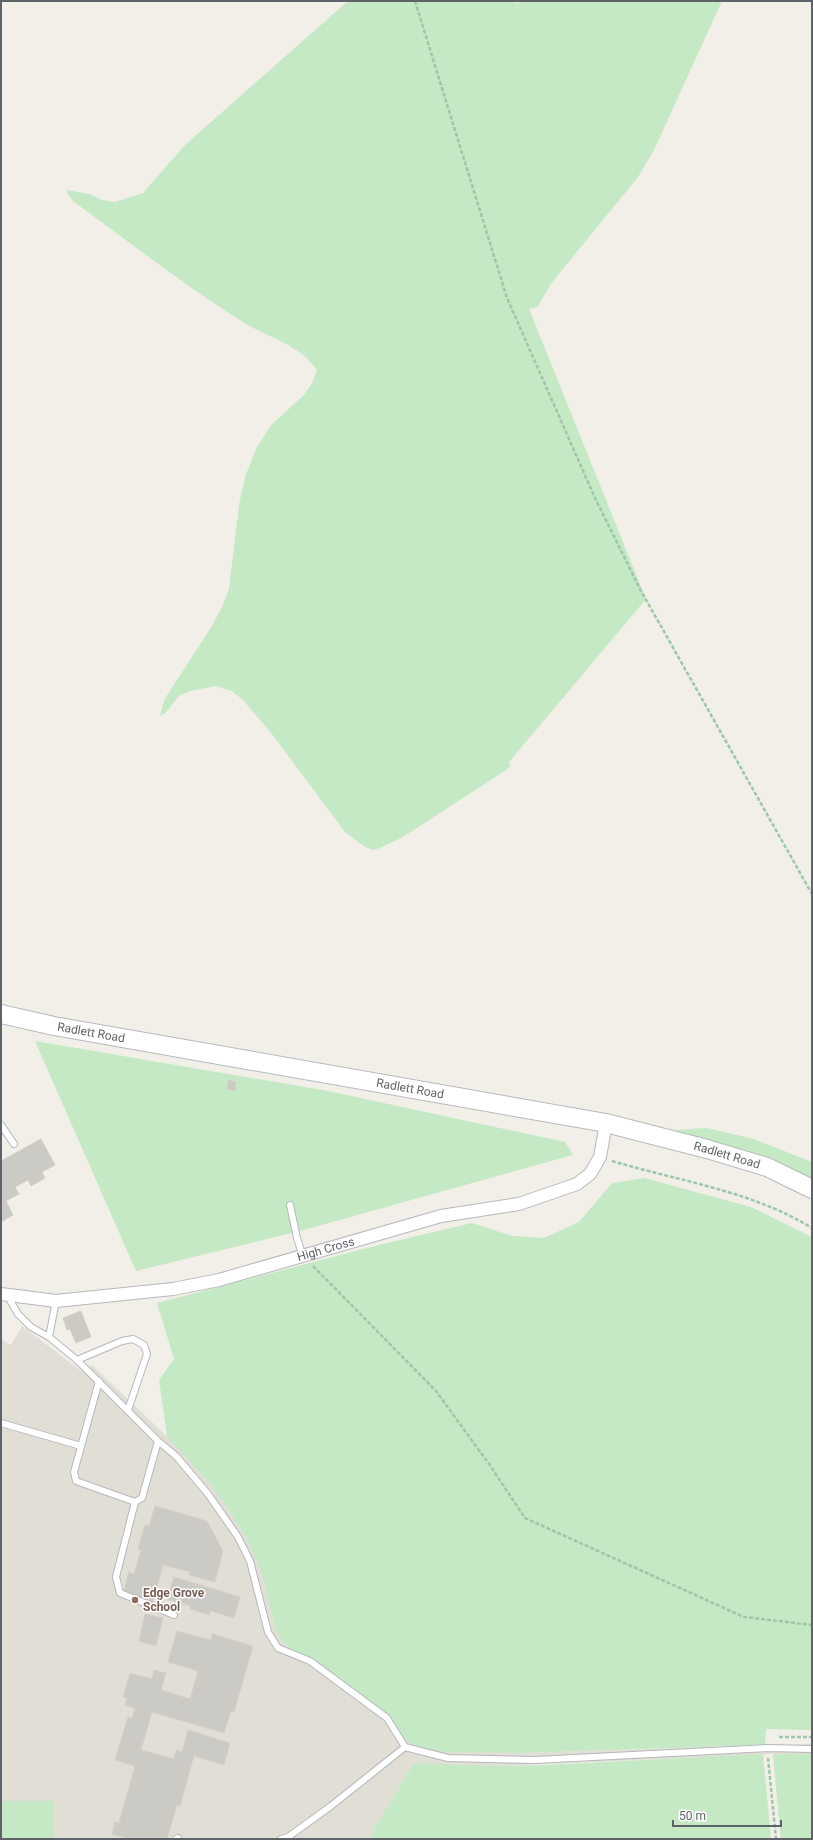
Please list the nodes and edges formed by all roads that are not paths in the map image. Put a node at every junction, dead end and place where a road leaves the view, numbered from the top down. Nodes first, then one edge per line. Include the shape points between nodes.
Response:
1 (1, 1014) edge
2 (606, 1123) junction
3 (1, 1125) edge
4 (14, 1144) dead end
5 (812, 1190) edge
6 (290, 1205) dead end
7 (303, 1257) junction
8 (4, 1295) edge
9 (56, 1300) junction
10 (49, 1337) junction
11 (77, 1360) junction
12 (99, 1381) junction
13 (128, 1410) junction
14 (1, 1423) edge
15 (158, 1441) junction
16 (81, 1446) junction
17 (135, 1502) junction
18 (174, 1615) dead end
19 (405, 1747) junction
20 (812, 1749) edge
21 (281, 1839) edge

1 - 2 main road, Radlett Road via 54,1026
2 - 5 main road, Radlett Road via 707,1148 767,1168
2 - 7 street, High Cross via 600,1157 590,1174 577,1184 519,1204 441,1216
3 - 4 lane
6 - 7 lane
7 - 9 street, High Cross via 219,1280 173,1289
8 - 9 street, High Cross
8 - 10 lane via 31,1327
9 - 10 lane
10 - 11 lane
11 - 12 lane
11 - 13 lane via 122,1341 133,1340 144,1345 147,1354
12 - 13 lane
12 - 16 lane
13 - 15 lane
14 - 16 lane
15 - 17 lane via 142,1498
15 - 19 lane via 176,1456 204,1489 238,1537 250,1561 268,1632 278,1648 310,1660 387,1718
16 - 17 lane via 74,1472 76,1481
17 - 18 lane via 116,1577 120,1593
19 - 20 lane via 448,1758 535,1760 767,1748
19 - 21 lane via 331,1806 288,1837

